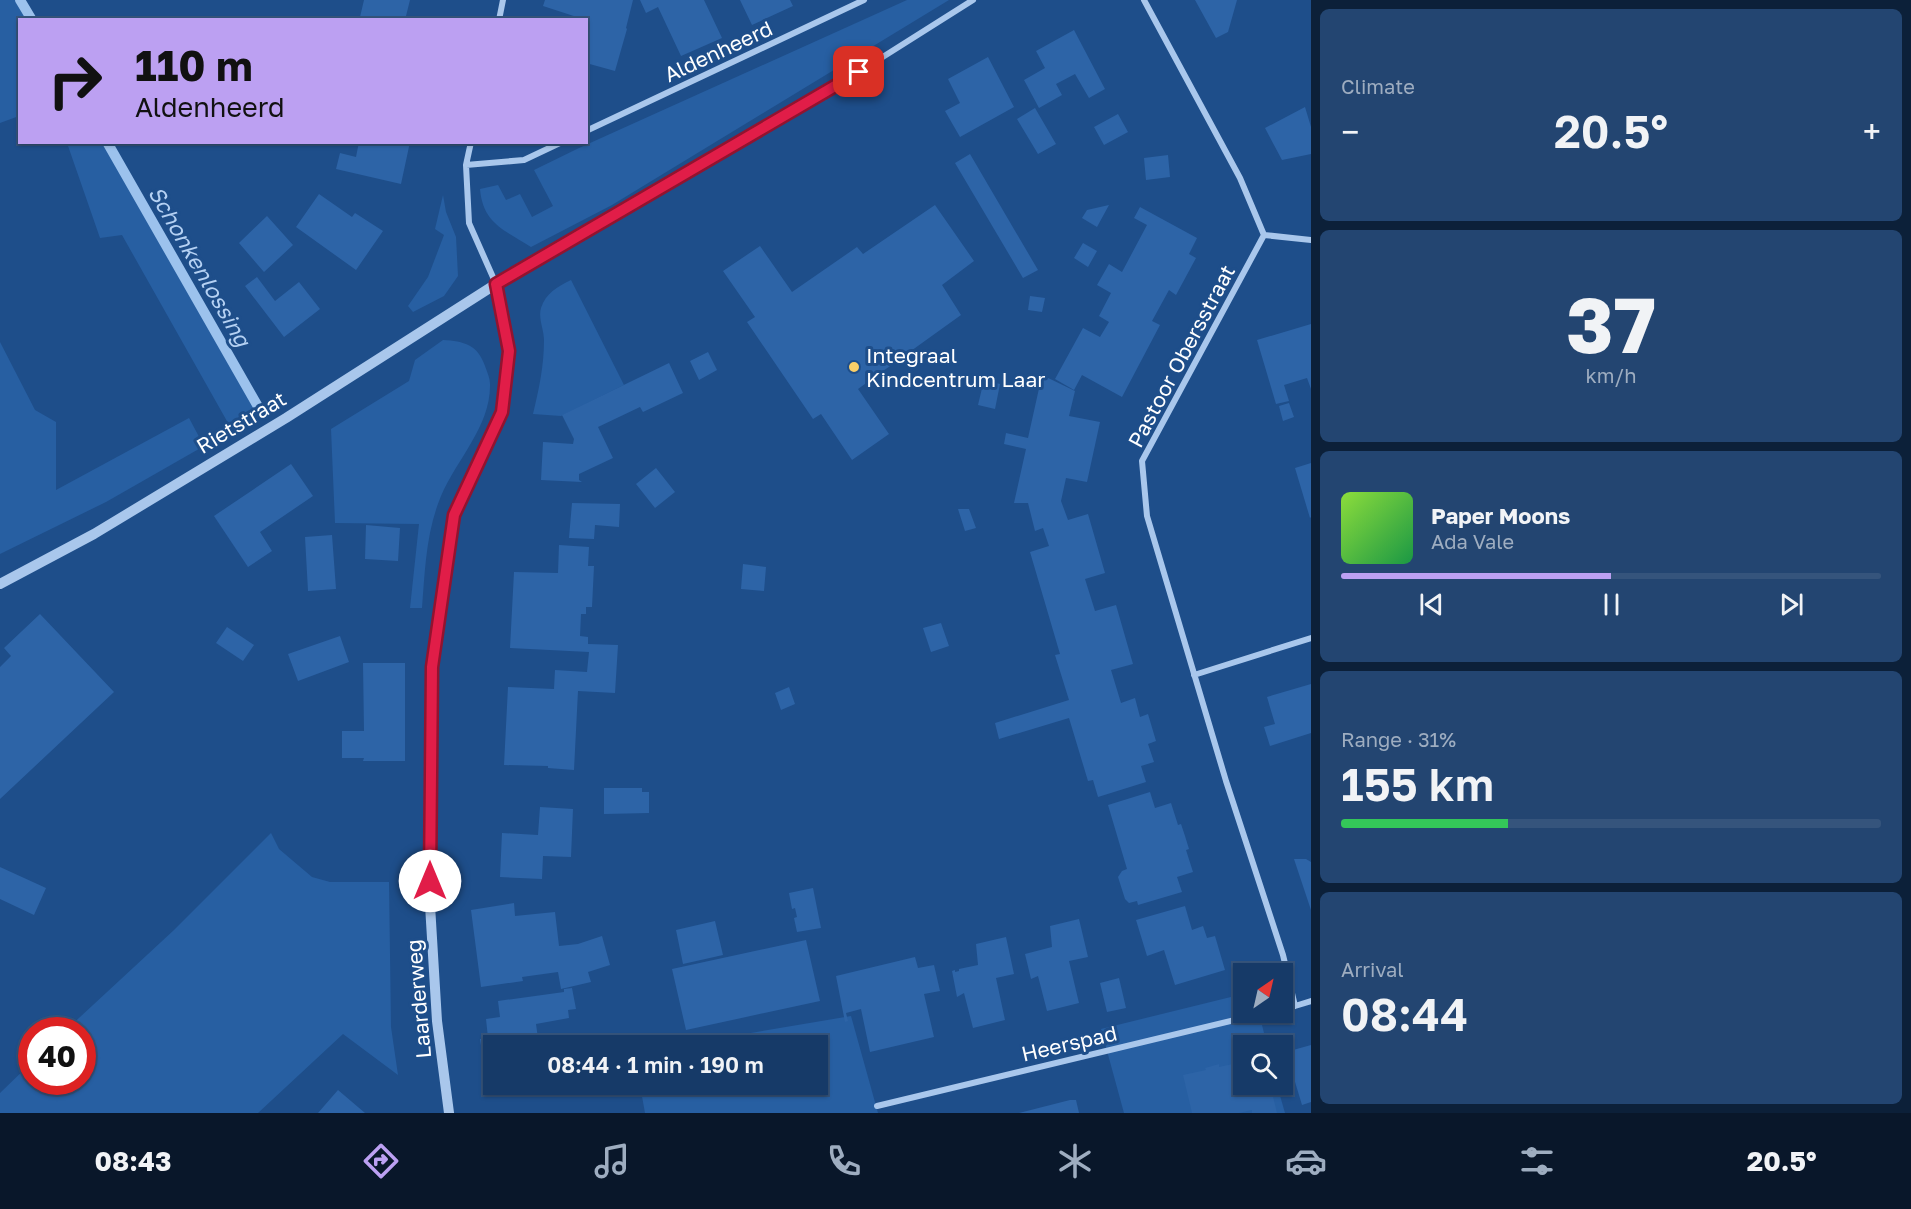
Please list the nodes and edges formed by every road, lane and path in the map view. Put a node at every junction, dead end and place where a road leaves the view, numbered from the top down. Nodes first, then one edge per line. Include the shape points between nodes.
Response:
1 (503, 0) edge
2 (864, 0) edge
3 (973, 0) edge
4 (1144, 0) edge
5 (499, 18) edge
6 (588, 130) edge
7 (471, 144) edge
8 (557, 144) edge
9 (466, 165) junction
10 (1264, 235) junction
11 (1311, 240) edge
12 (496, 284) junction
13 (0, 584) edge
14 (1311, 638) edge
15 (1194, 675) junction
16 (1311, 1001) edge
17 (1295, 1006) joint
18 (1233, 1020) edge
19 (877, 1106) dead end
20 (449, 1113) edge

1 - 5 street
2 - 6 street, Aldenheerd
3 - 12 street via 859,72
4 - 10 street via 1240,178
7 - 9 street
8 - 9 street via 524,160
9 - 12 street via 469,222
10 - 11 street
10 - 15 street, Pastoor Obersstraat via 1142,460 1147,516
12 - 13 street, Rietstraat via 286,418 94,534
12 - 20 street, Laarderweg via 509,351 502,412 454,515 432,667 430,905 437,1021
14 - 15 street
15 - 17 street, Pastoor Obersstraat
16 - 17 street
18 - 19 street, Heerspad

